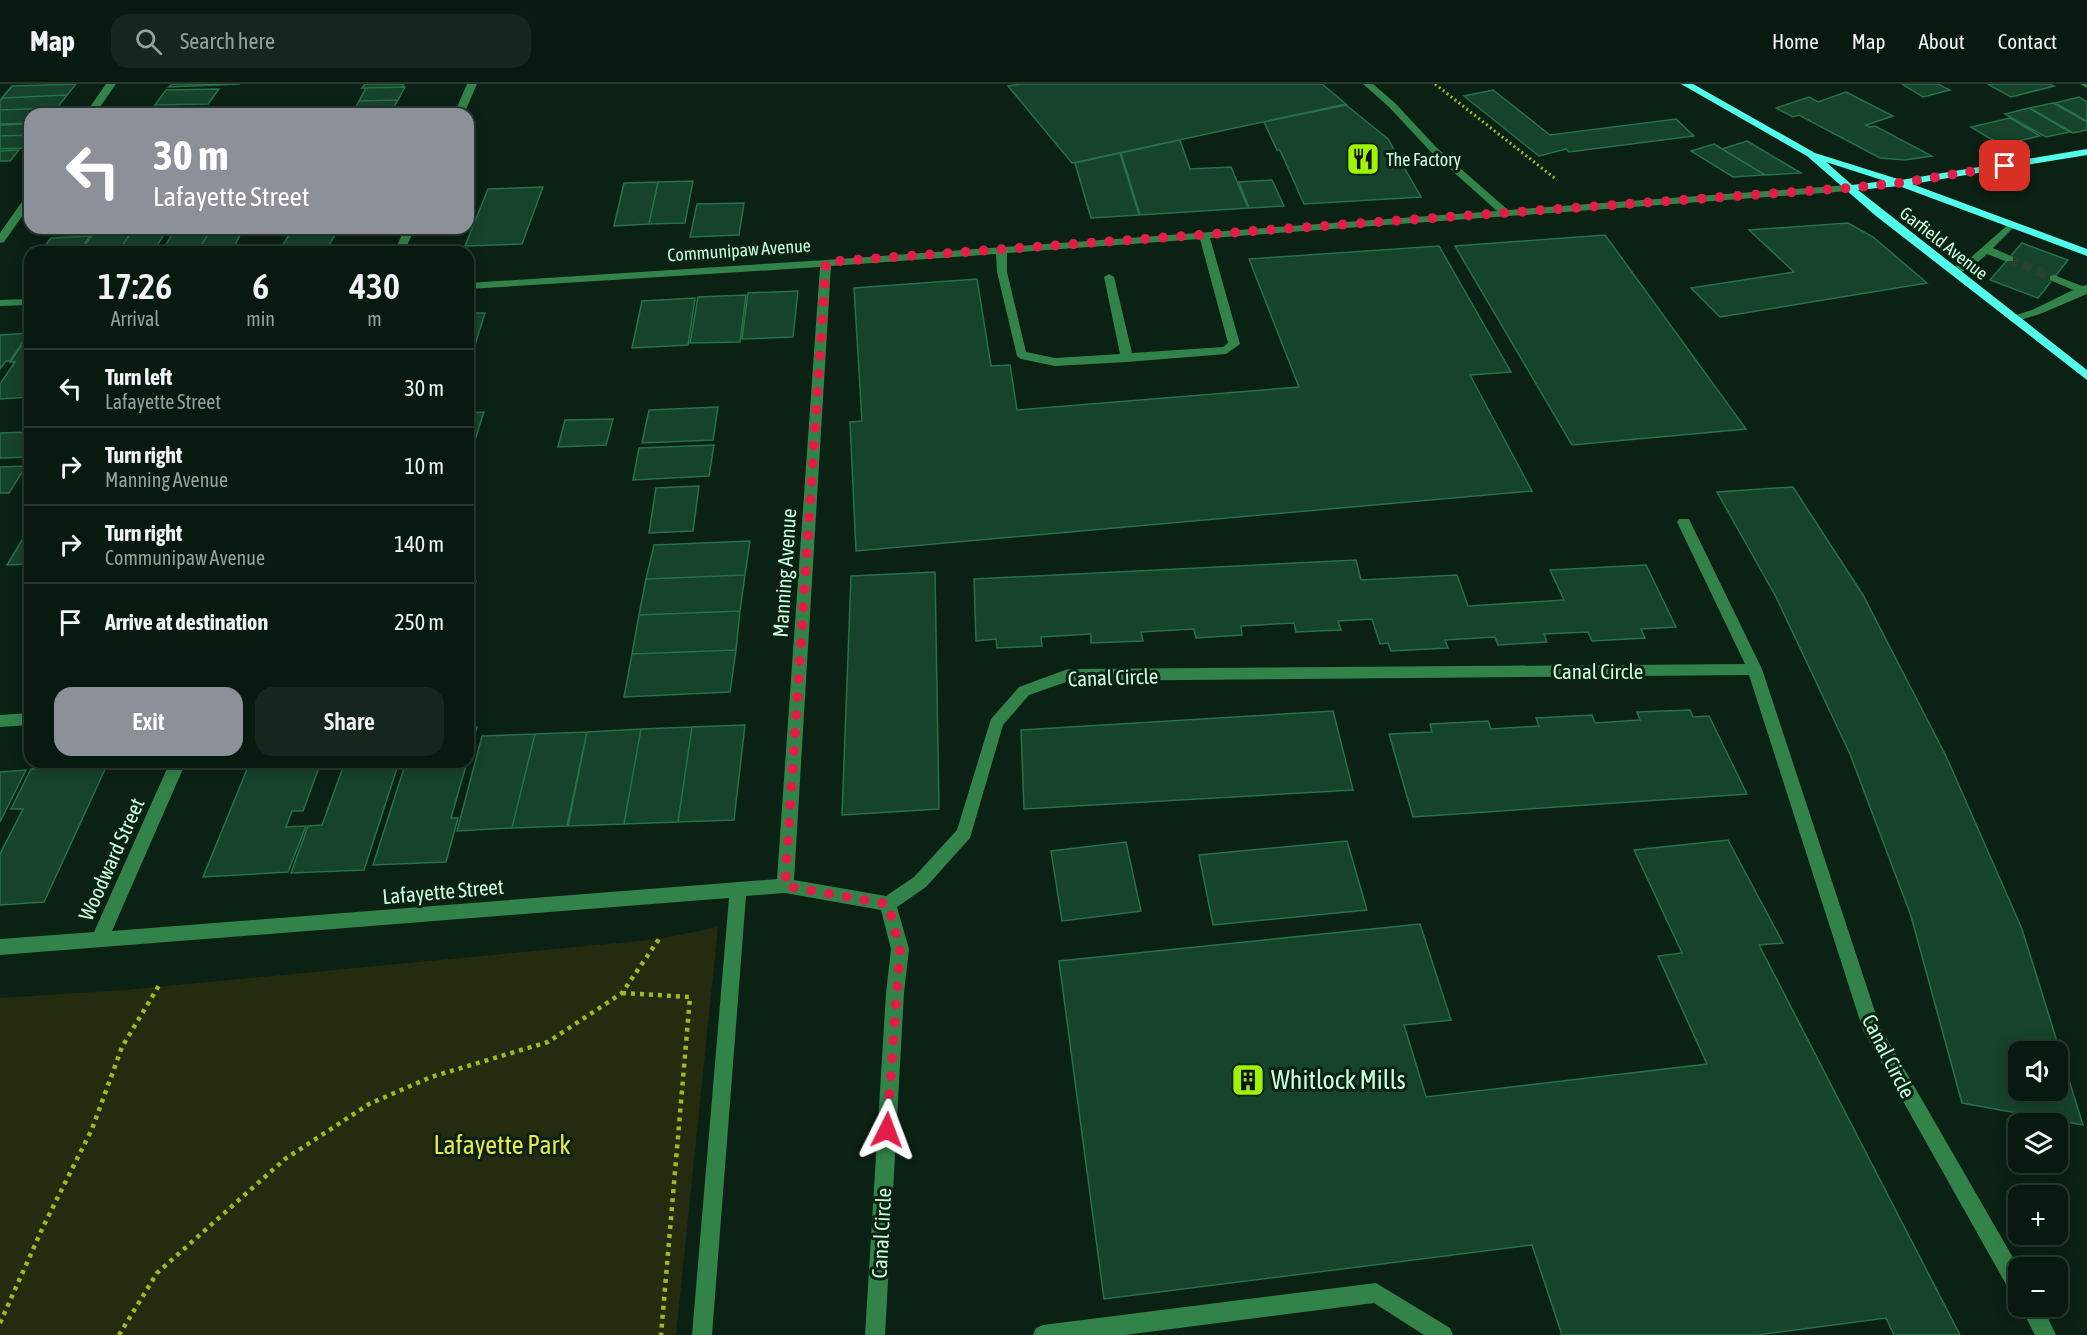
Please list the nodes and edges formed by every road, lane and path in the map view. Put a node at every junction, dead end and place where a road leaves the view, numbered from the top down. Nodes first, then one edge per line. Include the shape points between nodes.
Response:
1 (111, 84) edge
2 (472, 84) edge
3 (1368, 84) edge
4 (1435, 84) edge
5 (1686, 84) edge
6 (94, 108) edge
7 (462, 108) edge
8 (2087, 152) edge
9 (1810, 154) junction
10 (1900, 183) junction
11 (1849, 188) junction
12 (24, 206) edge
13 (1594, 207) junction
14 (1507, 214) junction
15 (2011, 225) junction
16 (1204, 236) junction
17 (0, 240) edge
18 (1001, 250) junction
19 (1988, 250) junction
20 (2087, 253) edge
21 (2008, 259) tunnel mouth
22 (826, 262) junction
23 (1953, 271) junction
24 (1109, 277) dead end
25 (2054, 278) tunnel mouth
26 (474, 286) edge
27 (2086, 289) edge
28 (24, 302) edge
29 (0, 303) edge
30 (2014, 319) junction
31 (1127, 358) junction
32 (2087, 376) edge
33 (1684, 522) dead end
34 (1755, 669) junction
35 (24, 719) edge
36 (0, 721) edge
37 (175, 768) edge
38 (785, 886) junction
39 (738, 890) junction
40 (888, 904) junction
41 (659, 939) dead end
42 (99, 940) junction
43 (0, 947) edge
44 (161, 982) dead end
45 (622, 993) junction
46 (2008, 1269) edge
47 (2036, 1317) edge
48 (0, 1323) edge
49 (118, 1335) edge
50 (661, 1335) edge
51 (702, 1335) edge
52 (875, 1335) edge
53 (1043, 1335) edge
54 (1443, 1335) edge
55 (2046, 1335) edge

1 - 6 street
2 - 7 street
3 - 14 street via 1433,149
4 - 13 path
5 - 9 main road, Garfield Avenue
8 - 10 main road, Communipaw Avenue
9 - 10 main road
9 - 11 main road, Garfield Avenue
10 - 11 main road, Communipaw Avenue
10 - 15 main road
11 - 13 street, Communipaw Avenue
11 - 23 main road, Garfield Avenue
12 - 17 street
13 - 14 street, Communipaw Avenue
14 - 16 street, Communipaw Avenue
15 - 19 street
15 - 20 main road
16 - 18 street, Communipaw Avenue
16 - 31 street via 1234,344 1226,350
18 - 22 street, Communipaw Avenue
18 - 31 street via 1002,272 1021,353 1055,363
19 - 21 street
19 - 23 street
22 - 26 street, Communipaw Avenue
22 - 38 street, Manning Avenue
23 - 30 main road, Garfield Avenue
24 - 31 street
25 - 27 street
27 - 30 street
28 - 29 street
30 - 32 main road, Garfield Avenue
33 - 34 street, Canal Circle
34 - 40 street, Canal Circle via 1068,675 1024,692 996,723 964,833 920,882
34 - 46 street, Canal Circle via 1872,1030
35 - 36 street
37 - 42 street, Woodward Street
38 - 39 street, Lafayette Street
38 - 40 street, Lafayette Street
39 - 42 street, Lafayette Street
39 - 51 street
40 - 52 street, Canal Circle via 900,949
41 - 45 path
42 - 43 street, Lafayette Street
44 - 48 path via 122,1047 92,1129
45 - 49 path via 548,1042 431,1077 369,1104 285,1159 157,1273
45 - 50 path via 690,997
47 - 55 street
53 - 54 street via 1376,1293

